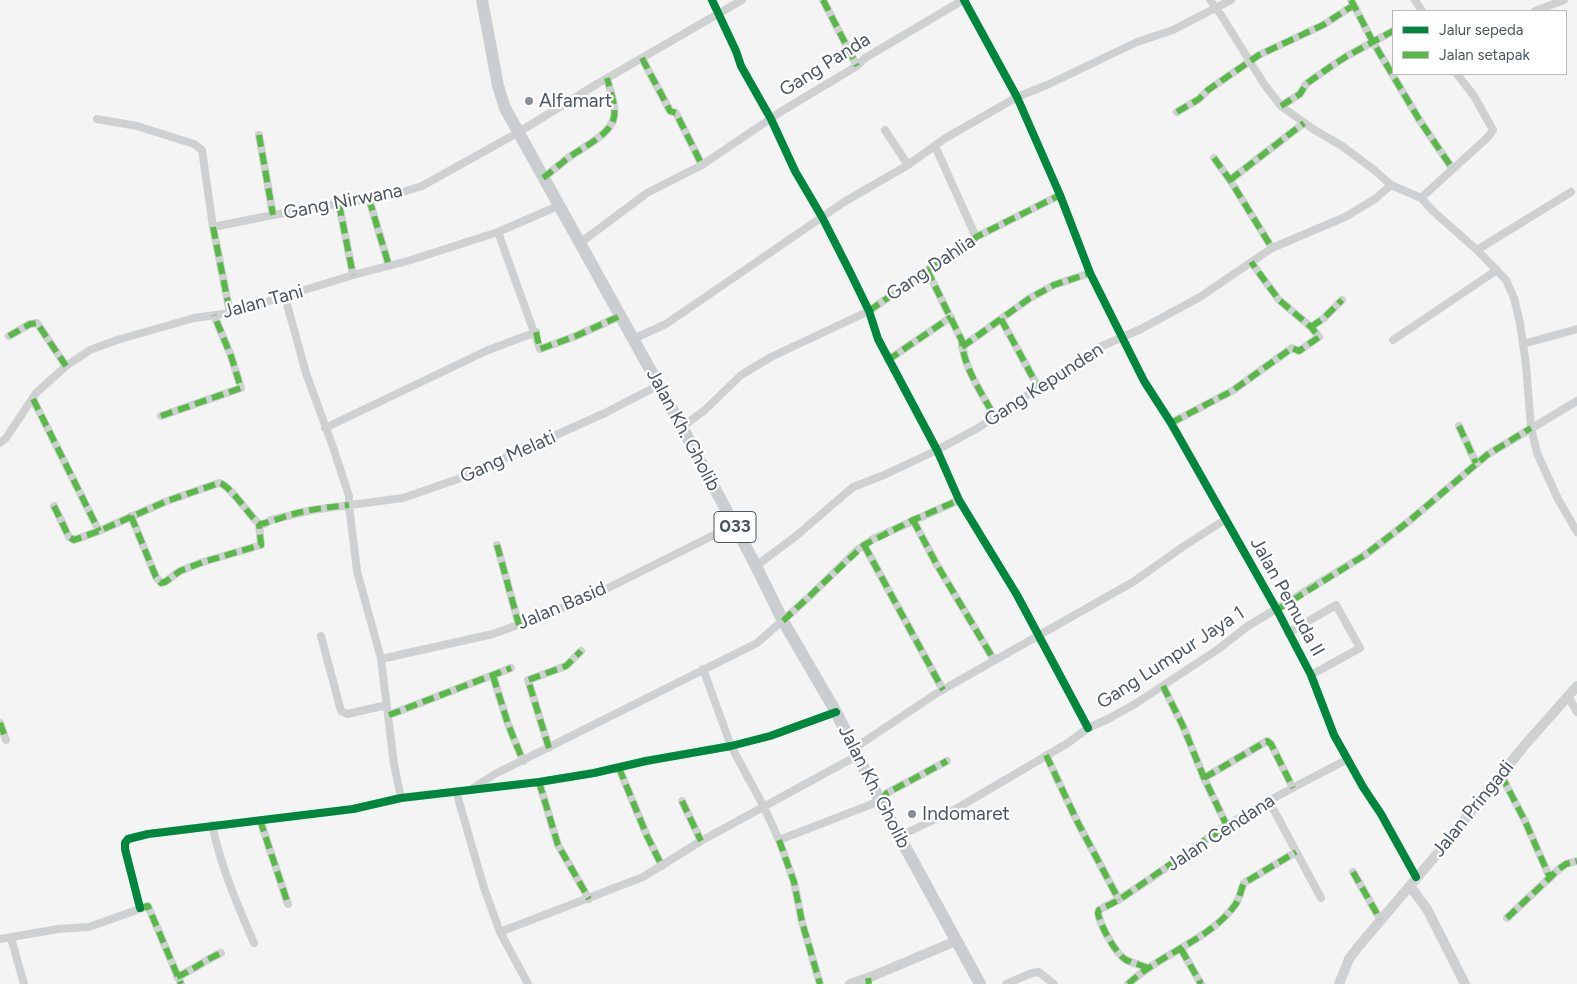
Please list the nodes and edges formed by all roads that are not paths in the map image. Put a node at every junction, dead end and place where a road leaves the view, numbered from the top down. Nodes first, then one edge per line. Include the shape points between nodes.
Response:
1 (482, 0) edge
2 (712, 0) edge
3 (742, 0) edge
4 (824, 0) edge
5 (964, 0) edge
6 (1210, 0) edge
7 (1231, 0) edge
8 (1564, 0) edge
9 (1353, 3) edge
10 (1215, 7) junction
11 (1538, 10) edge
12 (718, 13) junction
13 (1392, 32) edge
14 (1373, 42) junction
15 (642, 58) junction
16 (1250, 62) junction
17 (857, 66) junction
18 (1392, 74) edge
19 (1393, 75) edge
20 (1458, 75) edge
21 (607, 78) junction
22 (1016, 97) junction
23 (1282, 106) junction
24 (1177, 112) dead end
25 (97, 119) dead end
26 (771, 119) junction
27 (1304, 123) junction
28 (885, 130) dead end
29 (520, 132) junction
30 (259, 135) dead end
31 (935, 146) junction
32 (1214, 158) dead end
33 (702, 164) junction
34 (908, 165) junction
35 (1452, 168) junction
36 (543, 178) junction
37 (1230, 180) junction
38 (1391, 185) junction
39 (1571, 192) dead end
40 (1060, 195) junction
41 (1421, 198) junction
42 (369, 199) junction
43 (339, 204) junction
44 (558, 206) junction
45 (273, 215) junction
46 (822, 217) junction
47 (213, 228) junction
48 (498, 232) junction
49 (976, 237) junction
50 (580, 243) junction
51 (1272, 248) junction
52 (1477, 250) junction
53 (1251, 262) junction
54 (389, 266) junction
55 (927, 270) junction
56 (1497, 270) junction
57 (1090, 273) junction
58 (353, 276) junction
59 (285, 297) junction
60 (1342, 300) dead end
61 (869, 311) junction
62 (230, 313) junction
63 (214, 315) junction
64 (620, 316) junction
65 (951, 317) junction
66 (1001, 319) junction
67 (1312, 327) junction
68 (1577, 329) edge
69 (536, 332) junction
70 (9, 336) dead end
71 (1123, 336) junction
72 (633, 339) junction
73 (1393, 340) dead end
74 (1523, 344) junction
75 (962, 347) junction
76 (888, 360) junction
77 (66, 366) junction
78 (659, 385) junction
79 (1038, 387) junction
80 (33, 399) junction
81 (1577, 401) edge
82 (161, 416) dead end
83 (994, 416) junction
84 (1171, 424) junction
85 (1459, 426) dead end
86 (682, 427) junction
87 (325, 428) junction
88 (1531, 428) junction
89 (0, 443) edge
90 (937, 450) junction
91 (1476, 463) junction
92 (959, 500) junction
93 (349, 505) junction
94 (54, 506) dead end
95 (131, 516) junction
96 (1226, 519) junction
97 (913, 520) junction
98 (259, 524) junction
99 (734, 525) junction
100 (99, 531) junction
101 (1577, 532) edge
102 (498, 545) dead end
103 (864, 545) junction
104 (756, 566) junction
105 (1277, 610) junction
106 (783, 621) junction
107 (519, 625) junction
108 (1288, 633) junction
109 (321, 636) dead end
110 (1038, 636) junction
111 (581, 651) dead end
112 (380, 659) junction
113 (994, 660) junction
114 (511, 668) dead end
115 (703, 669) junction
116 (1311, 675) junction
117 (493, 676) junction
118 (1162, 686) junction
119 (1577, 686) edge
120 (943, 690) junction
121 (1568, 696) junction
122 (387, 705) junction
123 (836, 712) junction
124 (1577, 712) edge
125 (389, 715) junction
126 (0, 722) edge
127 (1088, 728) junction
128 (6, 740) dead end
129 (731, 746) junction
130 (549, 748) junction
131 (852, 754) junction
132 (1046, 755) junction
133 (1348, 759) junction
134 (523, 761) junction
135 (947, 761) dead end
136 (618, 768) junction
137 (1501, 775) junction
138 (1204, 778) junction
139 (539, 782) junction
140 (1293, 788) junction
141 (456, 791) junction
142 (468, 791) junction
143 (401, 798) junction
144 (682, 801) dead end
145 (880, 801) junction
146 (1269, 802) junction
147 (764, 807) junction
148 (260, 820) junction
149 (212, 825) junction
150 (1228, 826) junction
151 (900, 836) junction
152 (779, 840) junction
153 (701, 841) junction
154 (1296, 852) junction
155 (1577, 861) edge
156 (662, 866) junction
157 (1353, 872) dead end
158 (1550, 878) junction
159 (1413, 881) junction
160 (1321, 898) dead end
161 (589, 899) junction
162 (1119, 900) junction
163 (288, 904) dead end
164 (140, 908) junction
165 (1507, 918) dead end
166 (1380, 919) junction
167 (500, 932) junction
168 (11, 938) junction
169 (0, 939) edge
170 (956, 941) junction
171 (254, 943) dead end
172 (1181, 949) junction
173 (222, 953) dead end
174 (1148, 968) junction
175 (179, 980) edge
176 (868, 981) edge
177 (24, 984) edge
178 (528, 984) edge
179 (820, 984) edge
180 (850, 984) edge
181 (980, 984) edge
182 (1006, 984) edge
183 (1054, 984) edge
184 (1128, 984) edge
185 (1201, 984) edge
186 (1339, 984) edge
187 (1465, 984) edge

1 - 29 main road, Jalan Kh. Gholib / 033 via 498,86 505,108
2 - 12 street
3 - 12 street, Gang Nirwana
4 - 17 street
5 - 17 street, Gang Panda via 865,58
5 - 22 street, Jalan Pemuda II
6 - 10 street
7 - 10 street
8 - 11 street
9 - 14 street
9 - 16 street via 1323,25
10 - 16 street
10 - 22 street via 1173,30 1137,42
12 - 15 street, Gang Nirwana
12 - 26 street
13 - 14 street
14 - 18 street
14 - 23 street via 1310,80 1300,94
15 - 21 street, Gang Nirwana
15 - 33 street
16 - 23 street
16 - 24 street
17 - 26 street, Gang Panda
19 - 35 street
20 - 35 street via 1493,130
21 - 29 street, Gang Nirwana
21 - 36 street via 613,104 611,124 600,136
22 - 31 street
22 - 40 street, Jalan Pemuda II
23 - 27 street
25 - 47 street via 137,126 198,146 204,156
26 - 33 street, Gang Panda
26 - 46 street via 795,171
27 - 37 street
27 - 38 street via 1342,146
28 - 34 street
29 - 36 main road, Jalan Kh. Gholib / 033
29 - 42 street, Gang Nirwana via 422,186
30 - 45 street
31 - 34 street
31 - 49 street
32 - 37 street
33 - 50 street, Gang Panda via 647,193
34 - 46 street
35 - 41 street
36 - 44 main road, Jalan Kh. Gholib / 033
37 - 51 street
38 - 41 street
38 - 51 street, Gang Kepunden via 1345,217
39 - 52 street
40 - 49 street, Gang Dahlia
40 - 57 street, Jalan Pemuda II
41 - 52 street
42 - 43 street, Gang Nirwana
42 - 54 street
43 - 45 street, Gang Nirwana
43 - 58 street
44 - 48 street, Jalan Tani
44 - 50 main road, Jalan Kh. Gholib / 033
45 - 47 street, Gang Nirwana
46 - 61 street
46 - 72 street via 666,324
47 - 62 street
48 - 54 street, Jalan Tani
48 - 69 street
49 - 55 street, Gang Dahlia via 965,249
50 - 64 main road, Jalan Kh. Gholib / 033
51 - 53 street, Gang Kepunden
52 - 56 street
53 - 67 street via 1279,300
53 - 71 street, Gang Kepunden via 1200,296
54 - 58 street, Jalan Tani
55 - 61 street, Gang Dahlia
55 - 65 street
56 - 73 street
56 - 74 street via 1506,280 1514,298
57 - 66 street via 1054,284
57 - 71 street, Jalan Pemuda II
58 - 59 street, Jalan Tani
59 - 62 street, Jalan Tani
59 - 87 street
60 - 67 street
61 - 76 street
61 - 86 street, Gang Dahlia via 771,357 741,375
62 - 63 street, Jalan Tani
63 - 77 street, Jalan Tani via 117,340 90,350
63 - 82 street via 241,388
64 - 69 street via 540,349
64 - 72 main road, Jalan Kh. Gholib / 033
65 - 75 street
65 - 76 street
66 - 75 street
66 - 79 street
67 - 84 street via 1319,337 1299,351 1292,348 1232,391
68 - 74 street
69 - 87 street via 486,351
70 - 77 street via 38,323
71 - 79 street, Gang Kepunden
71 - 84 street, Jalan Pemuda II via 1144,381
72 - 78 main road, Jalan Kh. Gholib / 033
74 - 88 street
75 - 83 street via 971,374
76 - 90 street
77 - 80 street, Jalan Tani
78 - 86 main road, Jalan Kh. Gholib / 033
78 - 93 street, Gang Melati via 458,480 402,498
79 - 83 street, Gang Kepunden
80 - 89 street, Jalan Tani
80 - 100 street
81 - 88 street, Gang Lumpur Jaya 1
83 - 90 street, Gang Kepunden
84 - 96 street, Jalan Pemuda II
85 - 91 street
86 - 99 main road, Jalan Kh. Gholib / 033
87 - 93 street via 349,496
88 - 91 street, Gang Lumpur Jaya 1
88 - 101 street via 1547,476
90 - 92 street
90 - 104 street, Gang Kepunden via 853,487
91 - 105 street, Gang Lumpur Jaya 1 via 1365,555
92 - 97 street
92 - 110 street
93 - 98 street, Gang Melati via 312,510
93 - 112 street via 358,571
94 - 100 street via 71,539
95 - 98 street via 222,483
95 - 98 street via 161,583 203,562 262,545
95 - 100 street
96 - 105 street, Jalan Pemuda II
96 - 110 street via 1133,582
97 - 103 street
97 - 113 street
99 - 104 main road, Jalan Kh. Gholib / 033
99 - 107 street, Jalan Basid via 594,595
102 - 107 street
103 - 106 street
103 - 120 street
104 - 106 main road, Jalan Kh. Gholib / 033
105 - 108 street, Jalan Pemuda II
105 - 118 street, Gang Lumpur Jaya 1 via 1248,626
106 - 115 street via 757,643
106 - 123 main road, Jalan Kh. Gholib / 033
107 - 112 street, Jalan Basid via 477,638
108 - 116 street, Jalan Pemuda II
108 - 116 street via 1336,604 1360,648
109 - 122 street via 341,711 347,714
110 - 113 street
110 - 127 street
111 - 130 street via 566,666 528,680
112 - 122 street
113 - 120 street
114 - 117 street
115 - 129 street
115 - 130 street
116 - 133 street, Jalan Pemuda II via 1334,735
117 - 125 street
117 - 134 street
118 - 127 street, Gang Lumpur Jaya 1
118 - 138 street
119 - 121 street, Jalan Pringadi
120 - 131 street
121 - 124 street
121 - 137 street, Jalan Pringadi
122 - 125 street
123 - 129 street via 770,736
123 - 131 main road, Jalan Kh. Gholib / 033
125 - 143 street
126 - 128 street
127 - 132 street, Gang Lumpur Jaya 1
129 - 136 street
129 - 147 street
130 - 134 street
131 - 145 main road, Jalan Kh. Gholib / 033
131 - 147 street
132 - 151 street, Gang Lumpur Jaya 1 via 954,810
132 - 162 street
133 - 140 street, Jalan Cendana
133 - 159 street, Jalan Pemuda II via 1382,814
134 - 142 street
135 - 145 street via 887,793
136 - 139 street
136 - 156 street
137 - 158 street
137 - 159 street, Jalan Pringadi
138 - 140 street via 1267,741
138 - 150 street
139 - 142 street
139 - 161 street via 558,845
140 - 146 street, Jalan Cendana
141 - 142 street
141 - 143 street
141 - 167 street
143 - 148 street via 353,809
144 - 153 street
145 - 151 main road, Jalan Kh. Gholib / 033
145 - 152 street
146 - 150 street, Jalan Cendana
146 - 154 street
147 - 152 street
147 - 153 street
148 - 149 street
148 - 163 street
149 - 164 street via 128,839 125,849
149 - 171 street via 233,897
150 - 162 street, Jalan Cendana
151 - 170 main road, Jalan Kh. Gholib / 033
152 - 179 street via 794,882
153 - 156 street
154 - 160 street
154 - 172 street via 1244,884 1238,901 1228,914
155 - 158 street via 1566,864
156 - 161 street
157 - 166 street
158 - 165 street
159 - 166 street, Jalan Pringadi
159 - 187 street
161 - 167 street
162 - 174 street, Jalan Cendana via 1098,913 1120,954
164 - 168 street via 89,926
164 - 175 street via 148,906
166 - 186 street, Jalan Pringadi via 1349,959
167 - 178 street
168 - 169 street
168 - 177 street
170 - 176 street
170 - 181 main road, Jalan Kh. Gholib / 033
172 - 174 street
172 - 185 street
173 - 175 street via 207,959
174 - 184 street
176 - 180 street
182 - 183 street via 1040,972

